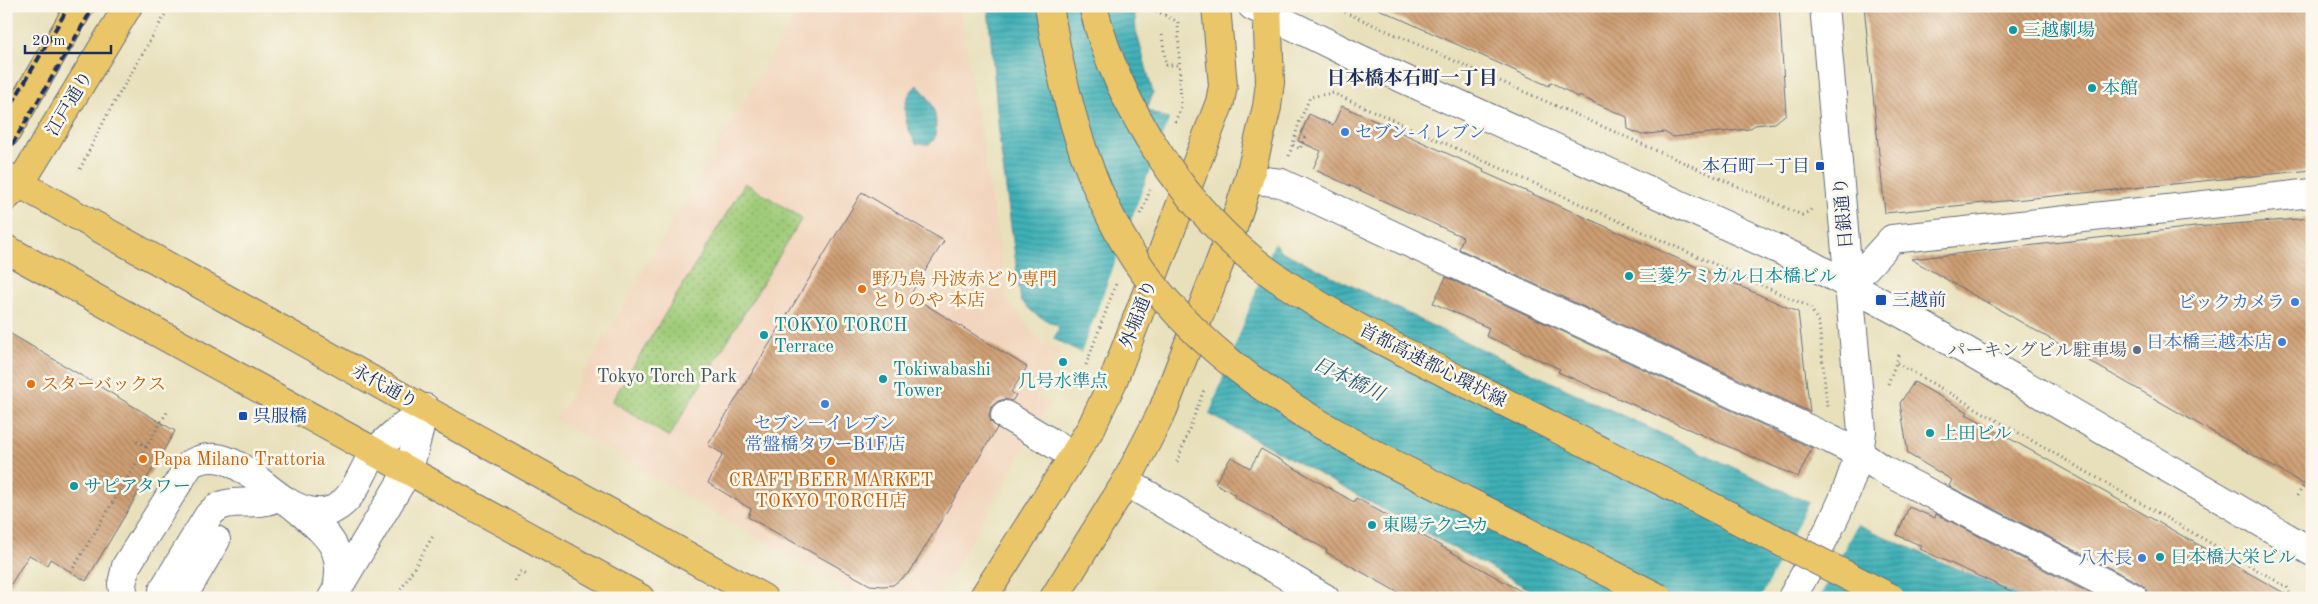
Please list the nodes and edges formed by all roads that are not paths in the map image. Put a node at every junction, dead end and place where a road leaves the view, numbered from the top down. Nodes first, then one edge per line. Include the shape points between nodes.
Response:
1 (80, 6) edge
2 (128, 6) edge
3 (1049, 6) edge
4 (1093, 6) edge
5 (1216, 6) edge
6 (1824, 6) edge
7 (1262, 9) edge
8 (6, 133) edge
9 (1249, 179) junction
10 (11, 186) edge
11 (2312, 193) edge
12 (6, 249) edge
13 (1850, 285) junction
14 (425, 408) junction
15 (1005, 414) dead end
16 (376, 452) junction
17 (1860, 454) junction
18 (1074, 456) junction
19 (409, 469) junction
20 (1126, 482) junction
21 (287, 502) junction
22 (216, 540) dead end
23 (2312, 552) edge
24 (173, 594) edge
25 (334, 594) edge
26 (630, 595) edge
27 (124, 598) edge
28 (763, 598) edge
29 (983, 598) edge
30 (1054, 598) edge
31 (1325, 598) edge
32 (1659, 598) edge
33 (1792, 598) edge
34 (1891, 598) edge
35 (2134, 598) edge

1 - 8 main road
2 - 10 main road, 江戸通り
3 - 32 main road, bridge via 1062,80 1102,198 1136,262 1188,324 1250,377 1336,433
4 - 34 main road, 首都高速都心環状線, bridge via 1107,55 1119,82 1165,162 1218,226 1271,274 1300,294 1386,341
5 - 18 main road, 外堀通り, bridge via 1223,86 1220,102 1113,381
6 - 13 street, 日銀通り
7 - 9 main road via 1270,82
7 - 13 street via 1362,60
9 - 17 street via 1281,183
9 - 20 main road, bridge via 1163,410
10 - 14 main road, 永代通り
11 - 13 street via 1892,240
12 - 16 main road
13 - 17 street, 日銀通り via 1862,431
13 - 23 street
14 - 16 street
14 - 19 street
14 - 28 main road, 永代通り
15 - 18 street
16 - 19 main road
16 - 21 street via 350,496 340,506 319,513
17 - 33 street, 日銀通り via 1839,506
17 - 35 street via 1882,469
18 - 29 main road, 外堀通り
19 - 25 street
19 - 26 main road
20 - 30 main road
20 - 31 street
21 - 24 street via 230,502 217,506 208,516
21 - 25 street via 327,534 336,548 340,575
21 - 27 street via 227,459 208,457 190,464 126,566 122,584
22 - 24 street

